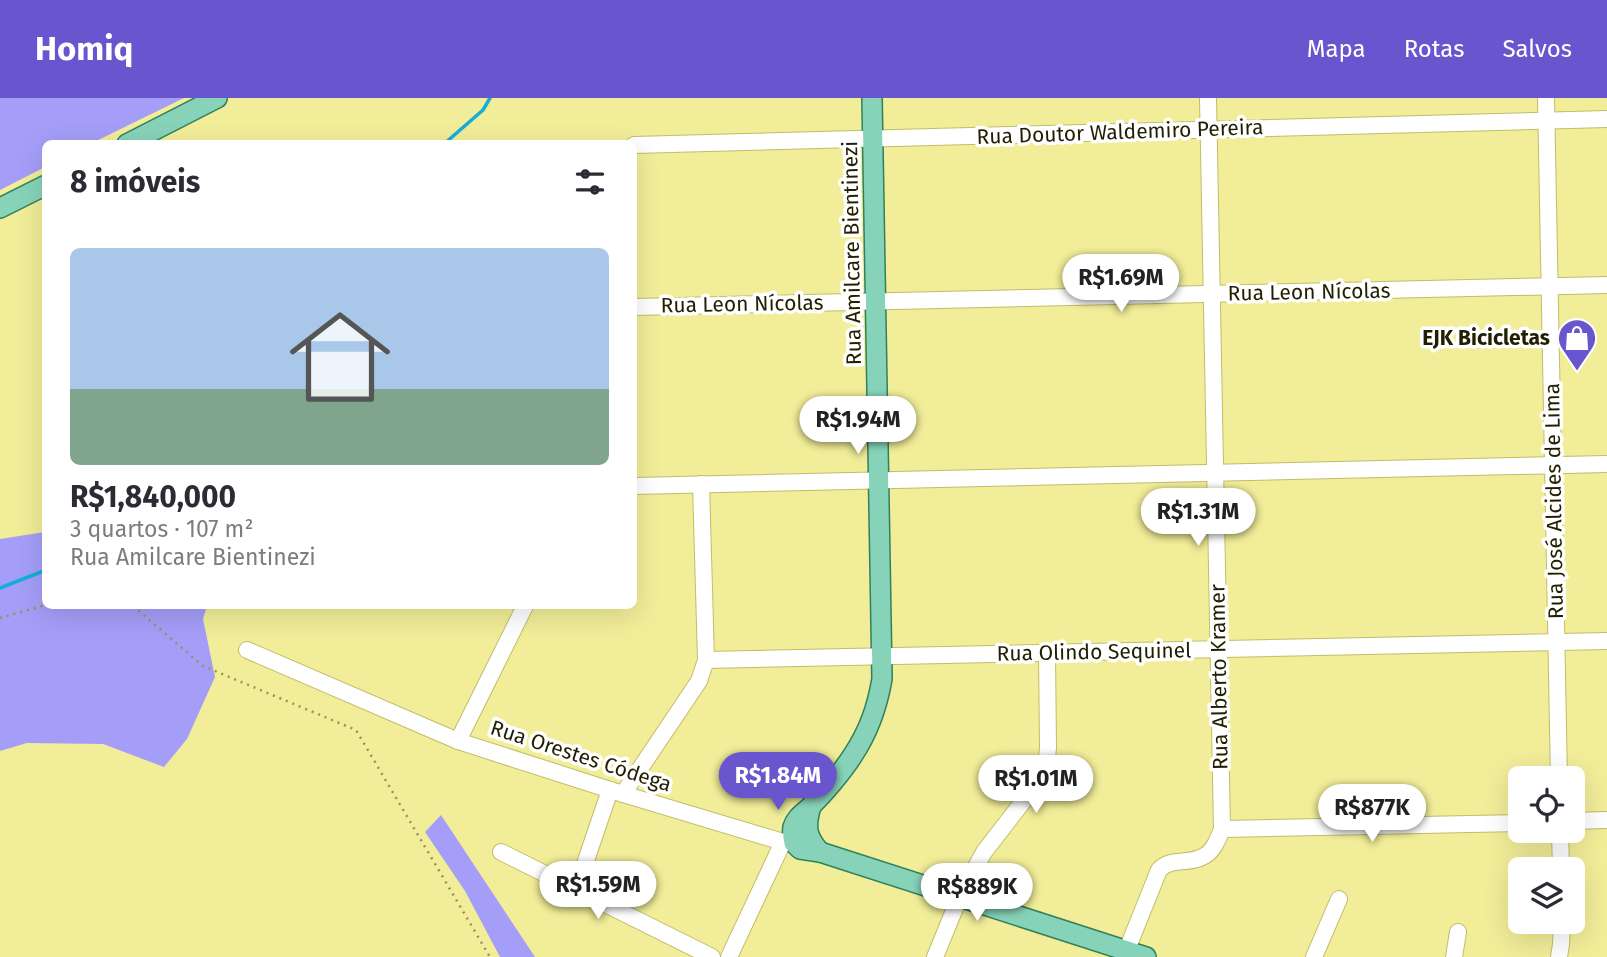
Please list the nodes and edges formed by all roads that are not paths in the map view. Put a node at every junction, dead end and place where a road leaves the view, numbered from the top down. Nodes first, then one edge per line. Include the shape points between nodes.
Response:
1 (217, 98) edge
2 (872, 98) edge
3 (1208, 98) edge
4 (1546, 98) edge
5 (1607, 119) edge
6 (1546, 121) junction
7 (1209, 130) junction
8 (873, 139) junction
9 (135, 140) edge
10 (637, 145) edge
11 (42, 187) edge
12 (0, 208) edge
13 (1607, 285) edge
14 (1550, 286) junction
15 (1212, 294) junction
16 (876, 301) junction
17 (637, 307) edge
18 (1607, 464) edge
19 (1553, 465) junction
20 (1215, 473) junction
21 (879, 480) junction
22 (701, 484) junction
23 (637, 486) edge
24 (524, 609) edge
25 (1607, 640) edge
26 (1556, 642) junction
27 (1219, 649) junction
28 (247, 650) dead end
29 (1047, 653) junction
30 (882, 656) junction
31 (706, 660) junction
32 (458, 741) junction
33 (1559, 766) edge
34 (616, 792) junction
35 (811, 806) junction
36 (1607, 820) edge
37 (1585, 821) edge
38 (1508, 823) edge
39 (1222, 829) junction
40 (788, 841) junction
41 (501, 852) dead end
42 (820, 852) junction
43 (576, 890) junction
44 (960, 896) junction
45 (1339, 899) dead end
46 (1458, 932) dead end
47 (1561, 934) edge
48 (1132, 955) edge
49 (712, 957) edge
50 (729, 957) edge
51 (935, 957) edge
52 (1314, 957) edge
53 (1454, 957) edge
54 (1559, 957) edge

1 - 9 main road
2 - 8 main road, Rua Amilcare Bientinezi
3 - 7 street, Rua Alberto Kramer
4 - 6 street, Rua José Alcides de Lima
5 - 6 street, Rua Doutor Waldemiro Pereira
6 - 7 street, Rua Doutor Waldemiro Pereira
6 - 14 street, Rua José Alcides de Lima
7 - 8 street, Rua Doutor Waldemiro Pereira
7 - 15 street, Rua Alberto Kramer
8 - 10 street, Rua Doutor Waldemiro Pereira
8 - 16 main road, Rua Amilcare Bientinezi
11 - 12 main road
13 - 14 street, Rua Leon Nícolas
14 - 15 street, Rua Leon Nícolas
14 - 19 street, Rua José Alcides de Lima
15 - 16 street, Rua Leon Nícolas
15 - 20 street, Rua Alberto Kramer
16 - 17 street, Rua Leon Nícolas
16 - 21 main road, Rua Amilcare Bientinezi
18 - 19 street
19 - 20 street
19 - 26 street, Rua José Alcides de Lima
20 - 21 street
20 - 27 street, Rua Alberto Kramer
21 - 22 street
21 - 30 main road, Rua Amilcare Bientinezi
22 - 23 street
22 - 31 street
24 - 32 street
25 - 26 street, Rua Olindo Sequinel
26 - 27 street, Rua Olindo Sequinel
26 - 33 street, Rua José Alcides de Lima
27 - 29 street, Rua Olindo Sequinel
27 - 39 street, Rua Alberto Kramer
28 - 32 street, Rua Orestes Códega
29 - 30 street, Rua Olindo Sequinel
29 - 44 street via 1046,766 984,852
30 - 31 street, Rua Olindo Sequinel
30 - 35 main road, Rua Amilcare Bientinezi via 882,679 872,720 851,758
31 - 34 street via 699,681
32 - 34 street, Rua Orestes Códega
34 - 40 street, Rua Orestes Códega
34 - 43 street
35 - 40 main road, Rua Amilcare Bientinezi via 797,819
35 - 42 main road via 809,839
36 - 37 street
38 - 39 street
39 - 48 street via 1202,858 1164,864 1158,870
40 - 42 main road, Rua Orestes Códega via 800,849
40 - 50 street, Rua Amilcare Bientinezi
41 - 43 street
42 - 44 main road, Rua Orestes Códega
43 - 49 street
44 - 48 main road, Rua Orestes Códega
44 - 51 street
45 - 52 street
46 - 53 street
47 - 54 street

